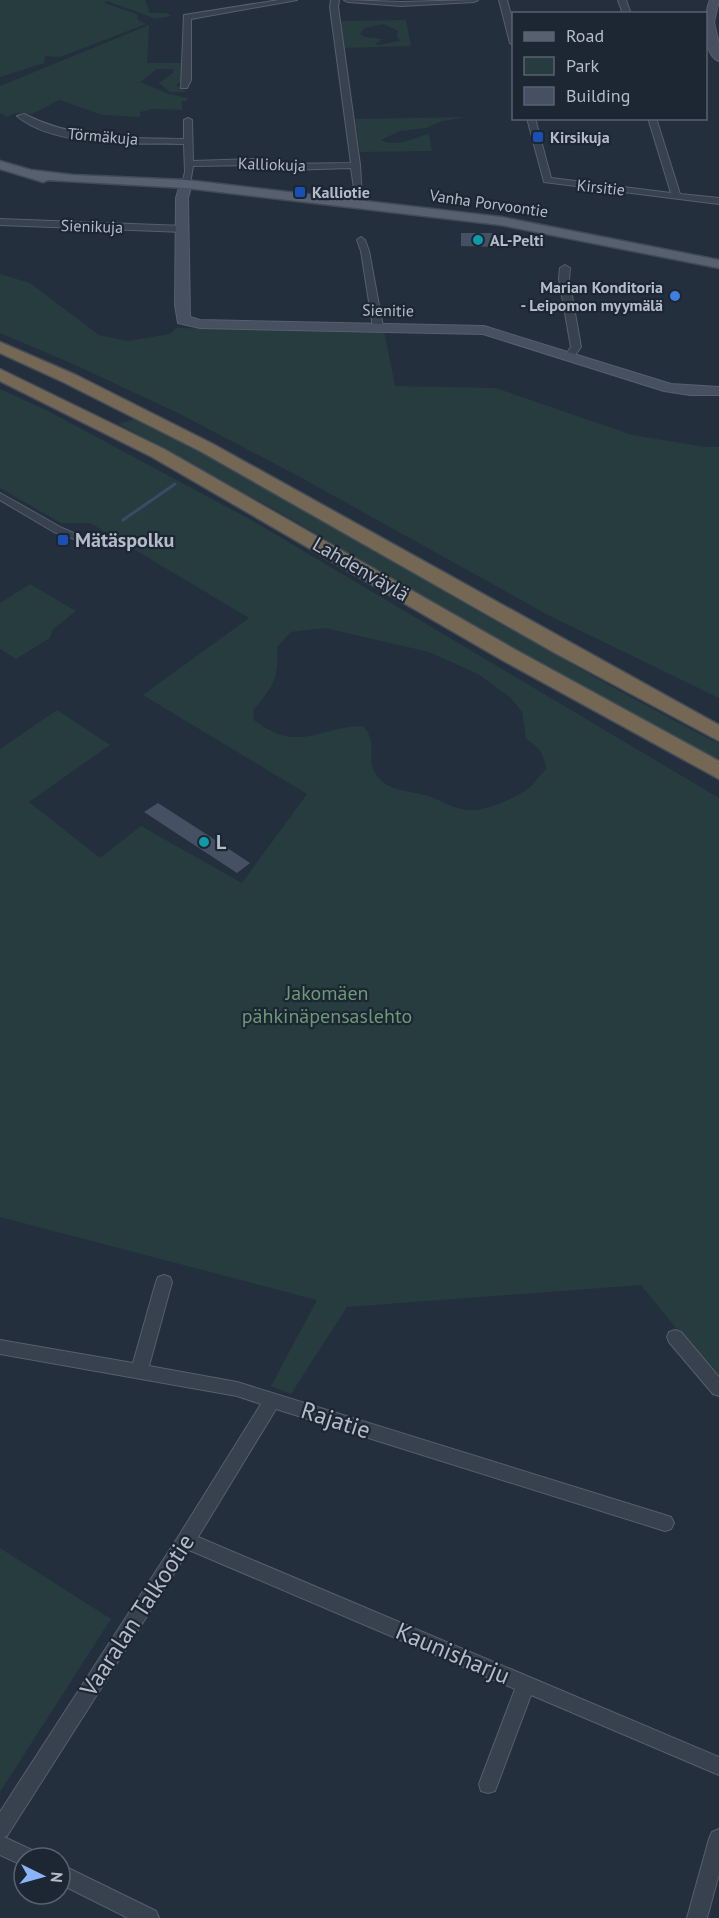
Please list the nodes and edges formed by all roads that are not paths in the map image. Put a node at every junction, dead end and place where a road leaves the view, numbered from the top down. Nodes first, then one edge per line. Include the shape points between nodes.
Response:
1 (293, 0) edge
2 (335, 0) edge
3 (348, 0) edge
4 (474, 0) edge
5 (503, 0) edge
6 (252, 3) edge
7 (715, 6) edge
8 (512, 39) edge
9 (719, 58) edge
10 (184, 86) dead end
11 (21, 116) dead end
12 (188, 120) dead end
13 (531, 120) edge
14 (653, 120) edge
15 (188, 142) junction
16 (189, 164) junction
17 (0, 165) edge
18 (356, 165) junction
19 (546, 179) junction
20 (535, 180) dead end
21 (185, 187) junction
22 (359, 195) dead end
23 (676, 196) junction
24 (719, 201) edge
25 (0, 222) edge
26 (184, 229) junction
27 (361, 240) dead end
28 (653, 251) junction
29 (719, 264) edge
30 (565, 268) dead end
31 (719, 269) edge
32 (378, 327) junction
33 (0, 347) edge
34 (570, 356) junction
35 (0, 374) edge
36 (719, 391) edge
37 (0, 496) edge
38 (80, 538) dead end
39 (486, 605) junction
40 (719, 716) edge
41 (647, 733) junction
42 (719, 734) edge
43 (719, 771) edge
44 (719, 779) edge
45 (164, 1282) dead end
46 (675, 1337) dead end
47 (0, 1347) edge
48 (140, 1372) junction
49 (719, 1389) edge
50 (273, 1400) junction
51 (665, 1523) dead end
52 (186, 1540) junction
53 (526, 1684) junction
54 (719, 1766) edge
55 (488, 1784) dead end
56 (0, 1829) edge
57 (719, 1839) edge
58 (72, 1880) edge
59 (149, 1918) edge
60 (698, 1918) edge

1 - 6 street
2 - 18 street
3 - 4 street via 401,4
5 - 8 street
6 - 10 street via 187,17 188,80
7 - 9 street via 708,15
11 - 15 street, Törmäkuja via 55,131 84,137
12 - 15 street
13 - 19 street
14 - 23 street
15 - 16 street
16 - 18 street, Kalliokuja
16 - 21 street
17 - 21 main road, Vanha Porvoontie via 69,182
18 - 22 street
19 - 20 street
19 - 23 street, Kirsitie
21 - 26 street, Sienitie
21 - 28 main road, Vanha Porvoontie via 523,224
23 - 24 street, Kirsitie
25 - 26 street, Sienikuja
26 - 32 street, Sienitie via 183,320 200,324
27 - 32 street
28 - 29 main road, Vanha Porvoontie
28 - 31 main road, Vanha Porvoontie
30 - 34 street via 576,346
32 - 34 street, Sienitie via 484,330
33 - 39 highway, Lahdenväylä via 176,432
34 - 36 street, Sienitie via 669,388
35 - 41 highway, Lahdenväylä via 217,485
37 - 38 street via 58,530
39 - 40 highway via 548,631
39 - 42 highway, Lahdenväylä
41 - 43 highway, Lahdenväylä
41 - 44 highway
45 - 48 street
46 - 49 street
47 - 48 street, Rajatie
48 - 50 street, Rajatie via 237,1389
50 - 51 street, Rajatie
50 - 52 street, Vaaralan Talkootie
52 - 53 street, Kaunisharju
52 - 56 street, Vaaralan Talkootie
53 - 54 street, Kaunisharju
53 - 55 street
57 - 60 street
58 - 59 street

